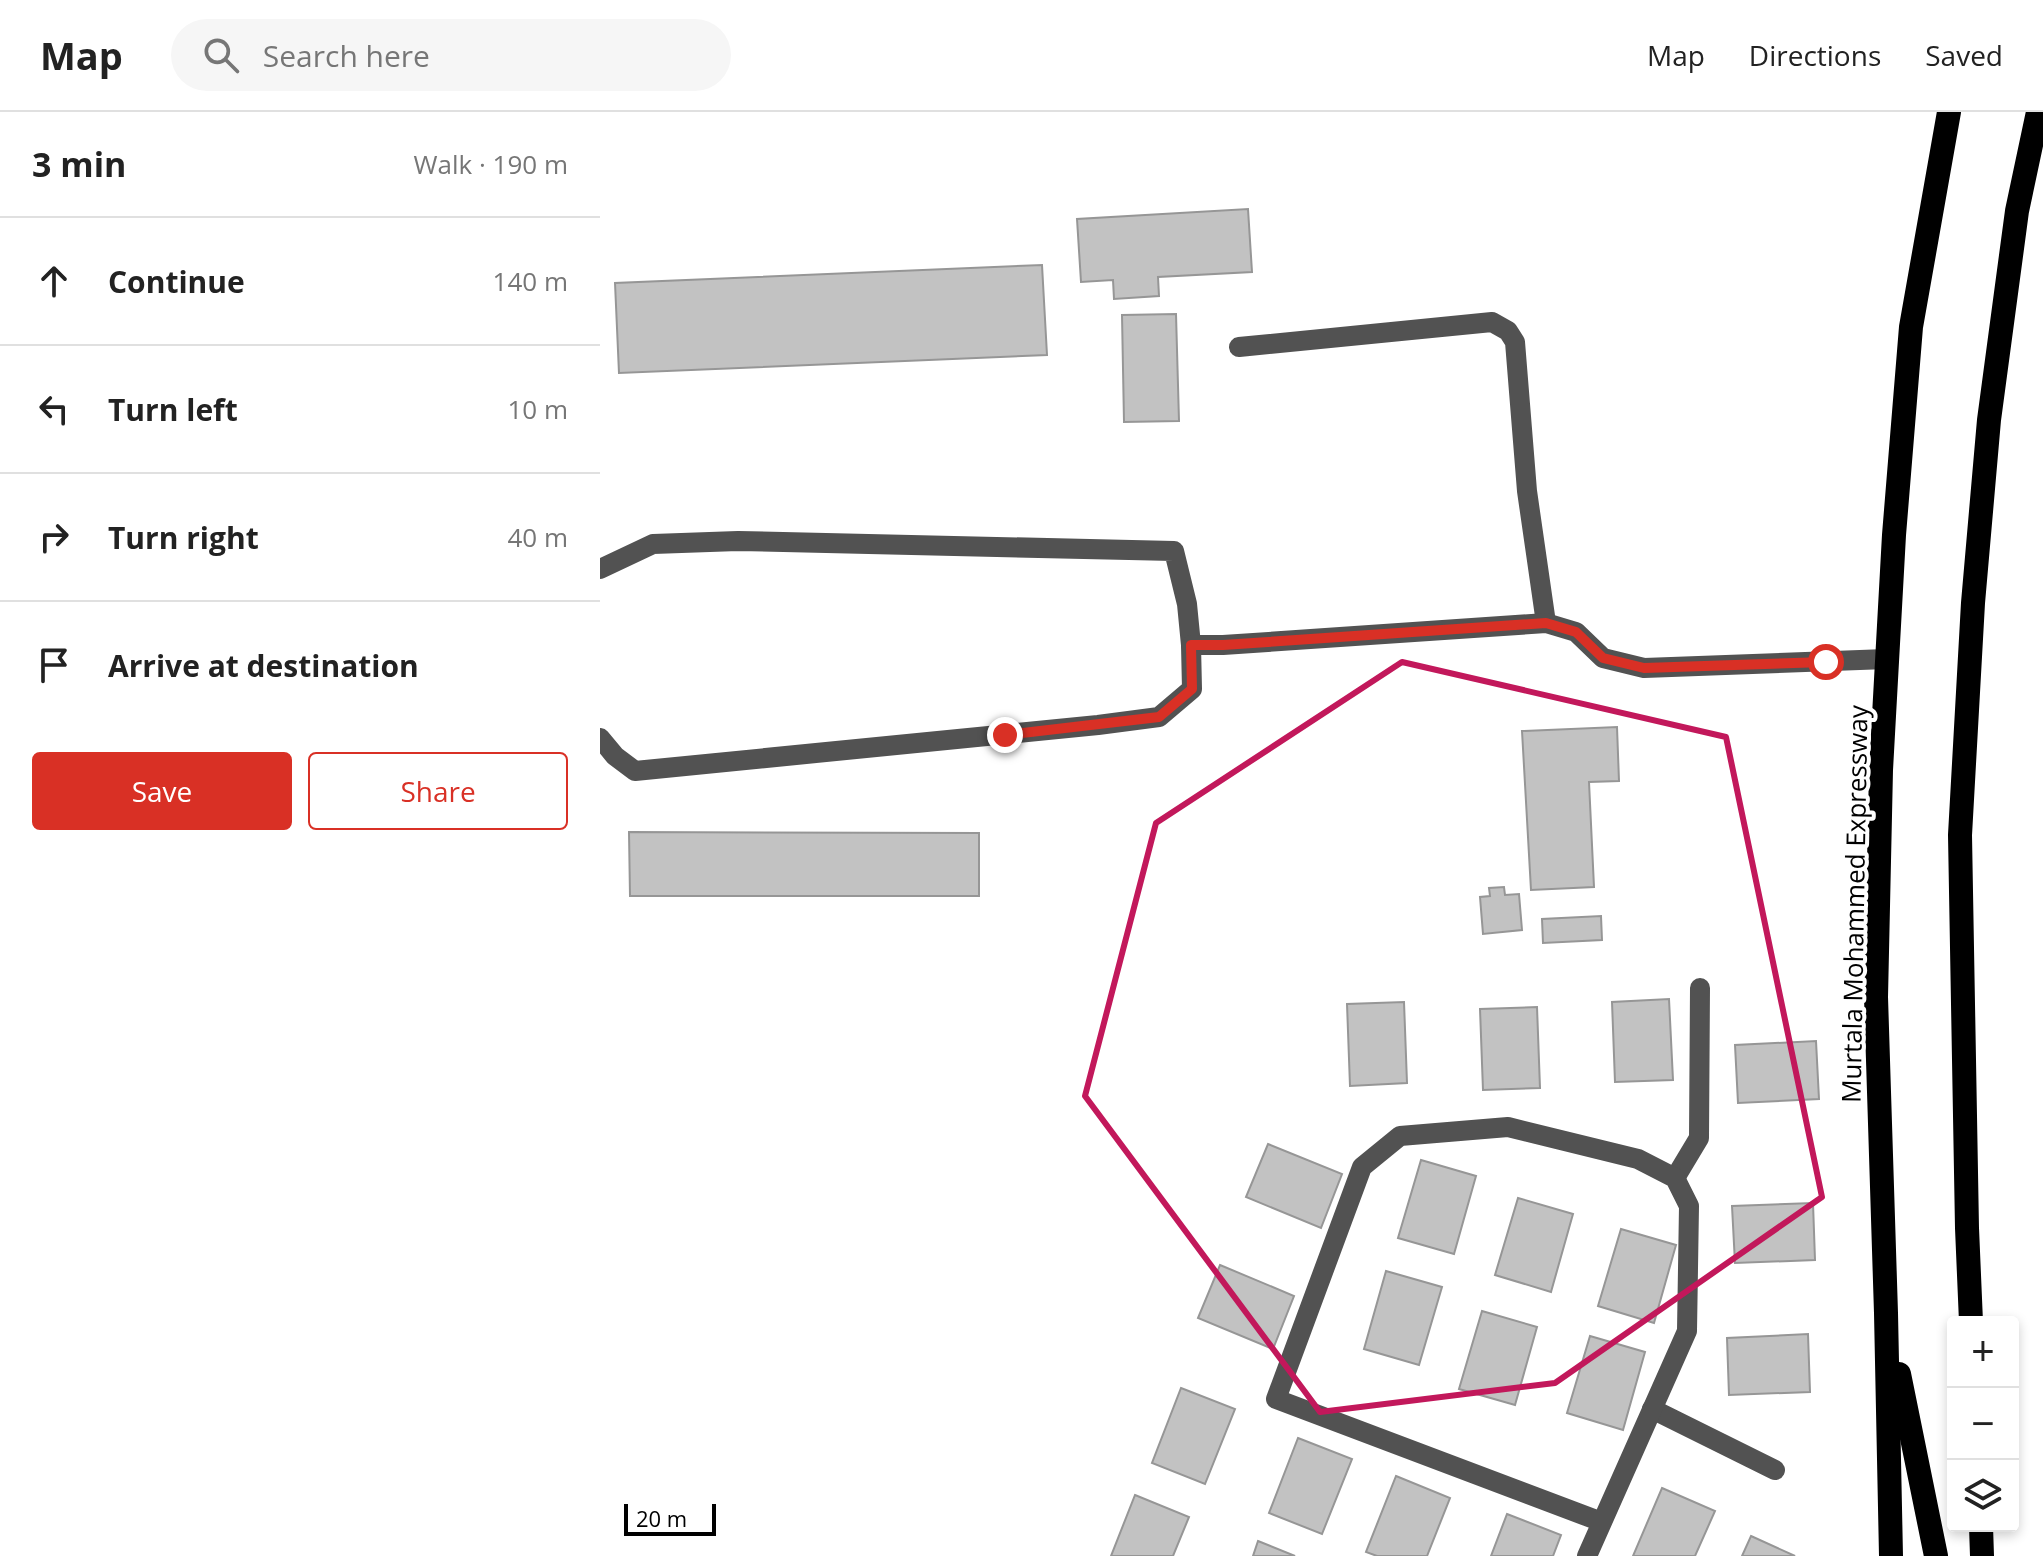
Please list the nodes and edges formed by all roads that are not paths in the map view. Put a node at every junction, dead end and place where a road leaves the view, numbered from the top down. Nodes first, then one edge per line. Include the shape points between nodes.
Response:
1 (1949, 112) edge
2 (2038, 112) edge
3 (1239, 347) dead end
4 (600, 569) edge
5 (1546, 623) junction
6 (1191, 645) junction
7 (1887, 659) junction
8 (600, 738) edge
9 (1700, 988) dead end
10 (1675, 1178) junction
11 (1886, 1313) junction
12 (1971, 1316) edge
13 (1652, 1409) junction
14 (1775, 1470) dead end
15 (1602, 1522) junction
16 (1981, 1532) edge
17 (1587, 1556) edge
18 (1891, 1556) edge
19 (1936, 1556) edge
20 (1982, 1556) edge

1 - 7 highway, Murtala Mohammed Expressway via 1911,327
2 - 12 highway via 2017,211 1989,420 1960,835
3 - 5 lane via 1492,322 1508,331 1515,342 1527,491
4 - 6 lane via 653,544 738,541 1174,551
5 - 6 lane
5 - 7 lane via 1576,632 1603,658 1644,668
6 - 8 lane via 1192,689 1159,717 635,771
7 - 11 highway, Murtala Mohammed Expressway via 1876,997
9 - 10 lane via 1699,1138
10 - 13 lane via 1689,1206 1687,1331
10 - 15 lane via 1638,1159 1508,1127 1400,1136 1362,1167 1276,1399
11 - 18 highway, Murtala Mohammed Expressway
11 - 19 highway
13 - 14 lane
13 - 15 lane
15 - 17 lane
16 - 20 highway

